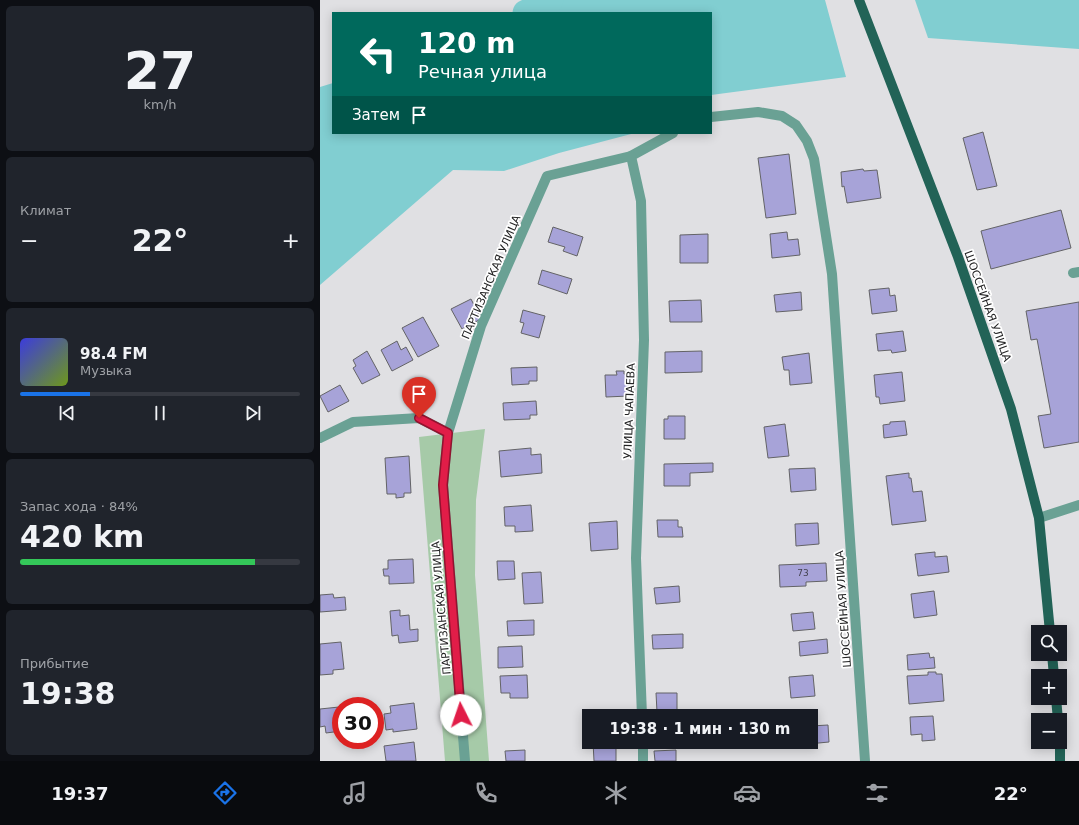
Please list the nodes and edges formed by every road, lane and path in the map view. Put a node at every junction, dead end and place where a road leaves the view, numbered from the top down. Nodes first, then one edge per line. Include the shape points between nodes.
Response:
1 (859, 0) edge
2 (712, 117) edge
3 (671, 134) edge
4 (632, 156) junction
5 (448, 433) junction
6 (320, 438) edge
7 (1079, 505) edge
8 (1039, 518) junction
9 (1049, 625) edge
10 (642, 709) edge
11 (643, 749) edge
12 (1060, 749) edge
13 (465, 761) edge
14 (643, 761) edge
15 (865, 761) edge
16 (1060, 761) edge

1 - 8 main road, ШОССЕЙНАЯ УЛИЦА via 958,257 1009,402
2 - 15 street, ШОССЕЙНАЯ УЛИЦА via 758,112 782,116 796,125 807,141 814,159 832,274
3 - 4 street
4 - 5 street, ПАРТИЗАНСКАЯ УЛИЦА via 547,176 481,326
4 - 10 street, УЛИЦА ЧАПАЕВА via 641,201 644,340 636,558
5 - 6 street via 419,418 353,422
5 - 13 street, ПАРТИЗАНСКАЯ УЛИЦА via 443,485
7 - 8 street
8 - 9 main road, ШОССЕЙНАЯ УЛИЦА
11 - 14 street
12 - 16 main road

